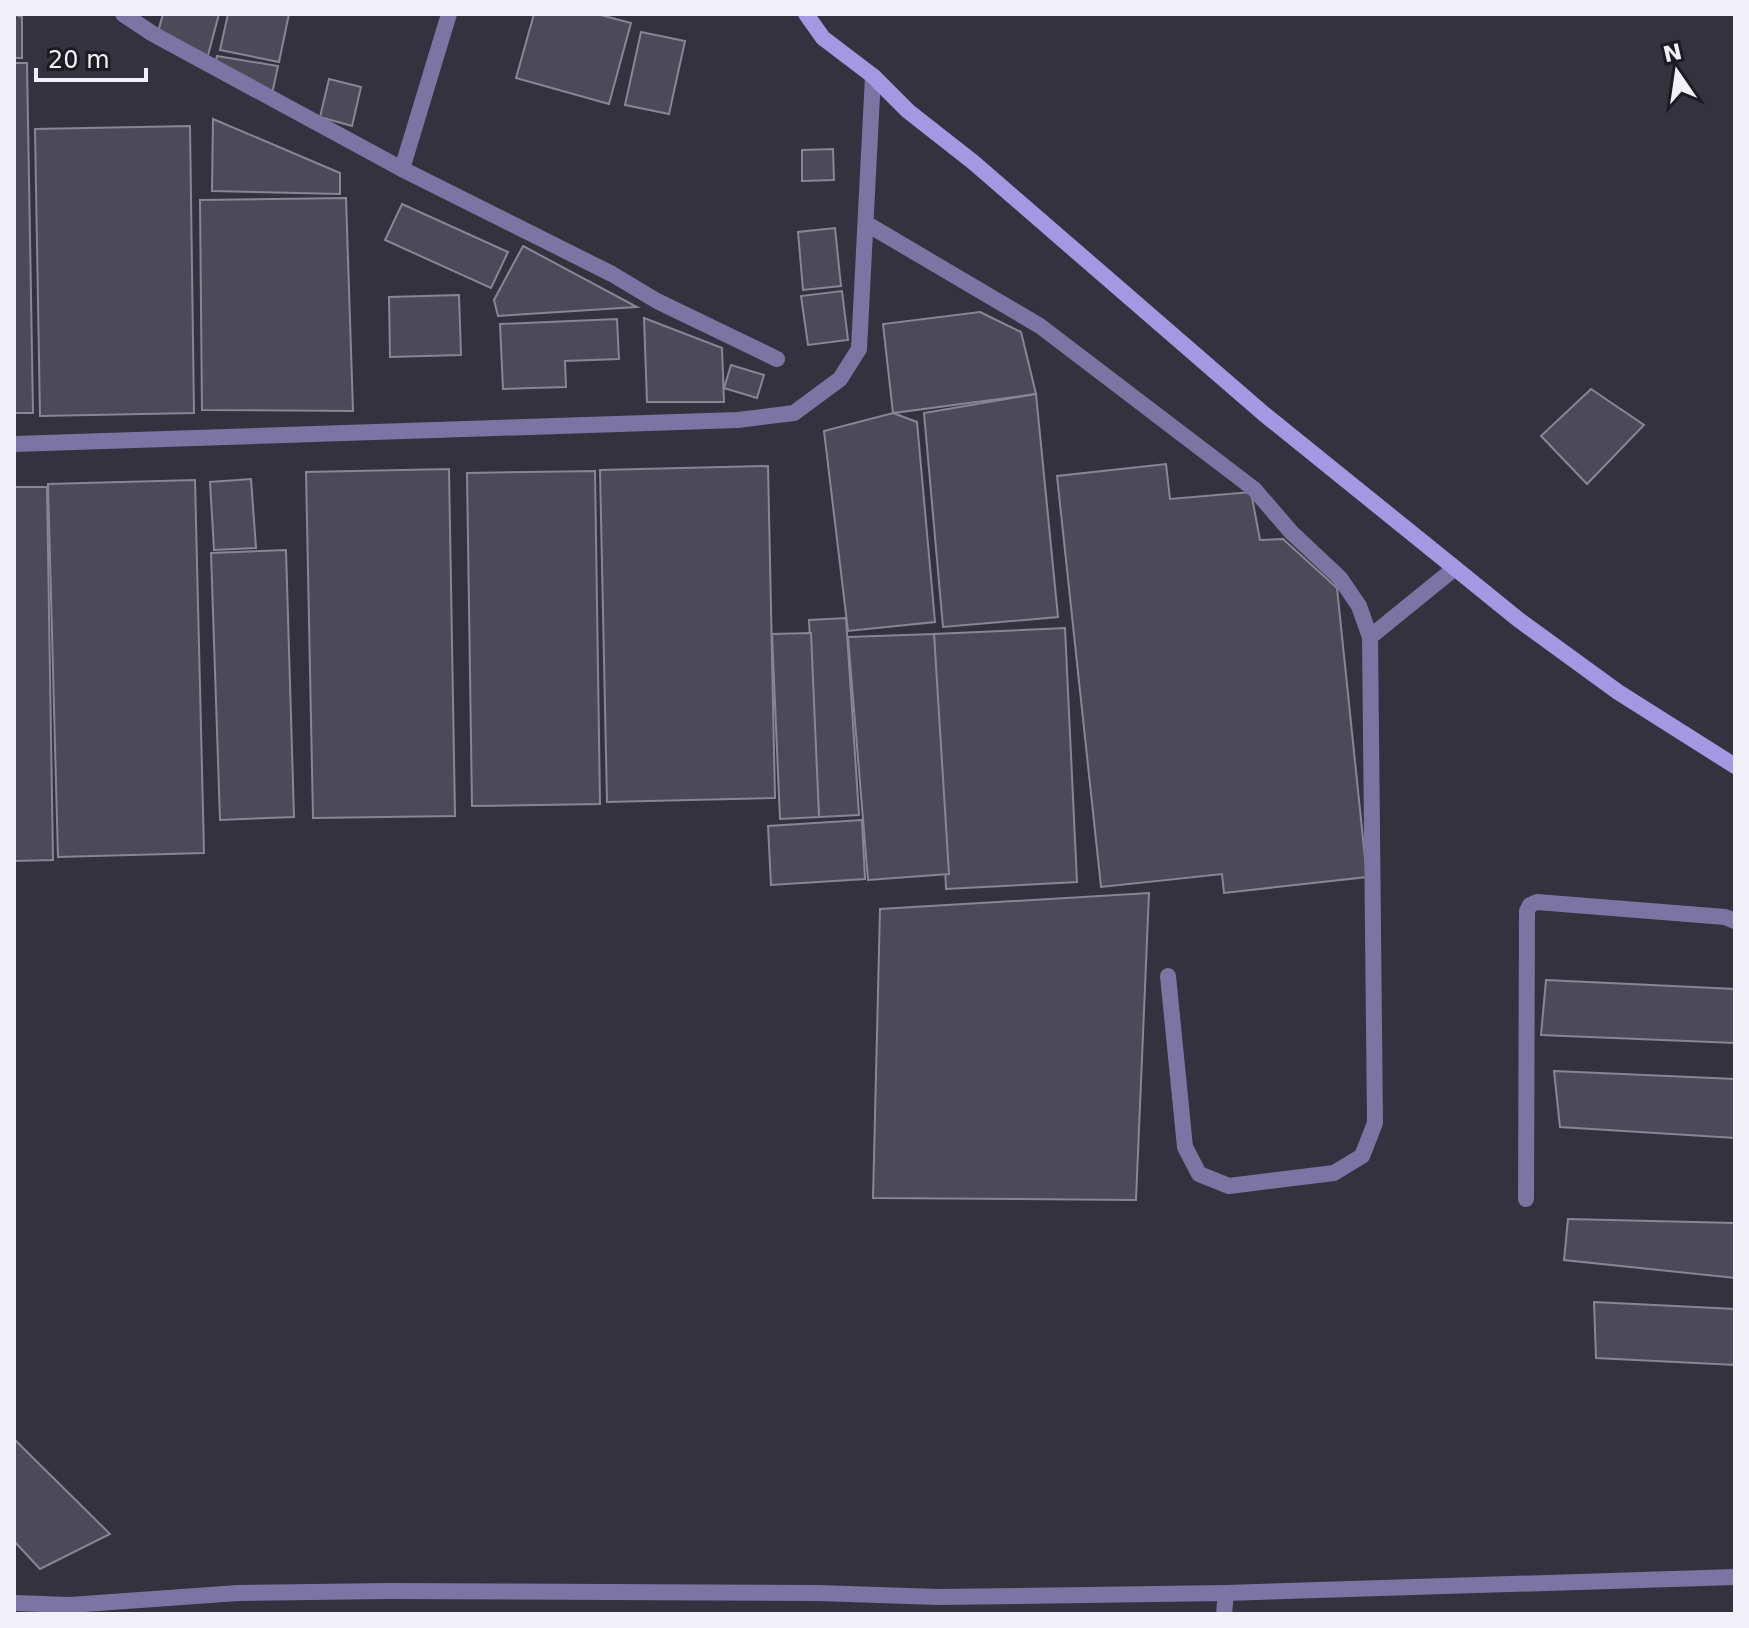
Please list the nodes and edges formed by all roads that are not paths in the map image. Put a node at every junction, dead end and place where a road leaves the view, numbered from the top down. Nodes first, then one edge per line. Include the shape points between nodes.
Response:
1 (123, 14) edge
2 (449, 14) edge
3 (806, 14) edge
4 (873, 76) junction
5 (402, 169) junction
6 (867, 224) junction
7 (777, 359) dead end
8 (14, 444) edge
9 (1455, 568) junction
10 (1370, 637) junction
11 (1735, 766) edge
12 (1735, 921) edge
13 (1168, 976) dead end
14 (1526, 1199) dead end
15 (1735, 1577) edge
16 (1226, 1593) junction
17 (14, 1603) edge
18 (1224, 1614) edge

1 - 5 street
2 - 5 street
3 - 4 main road via 823,38
4 - 6 street
4 - 9 main road via 1264,414
5 - 7 street
6 - 8 street via 859,349 840,379 794,413 738,420
6 - 10 street via 1040,326 1254,489 1340,578 1359,606
9 - 10 street
9 - 11 main road via 1618,692
10 - 13 street via 1375,1123 1362,1156 1334,1173 1229,1186 1199,1174 1185,1147
12 - 14 street via 1530,905
15 - 16 street
16 - 17 street via 939,1597 388,1591
16 - 18 street

